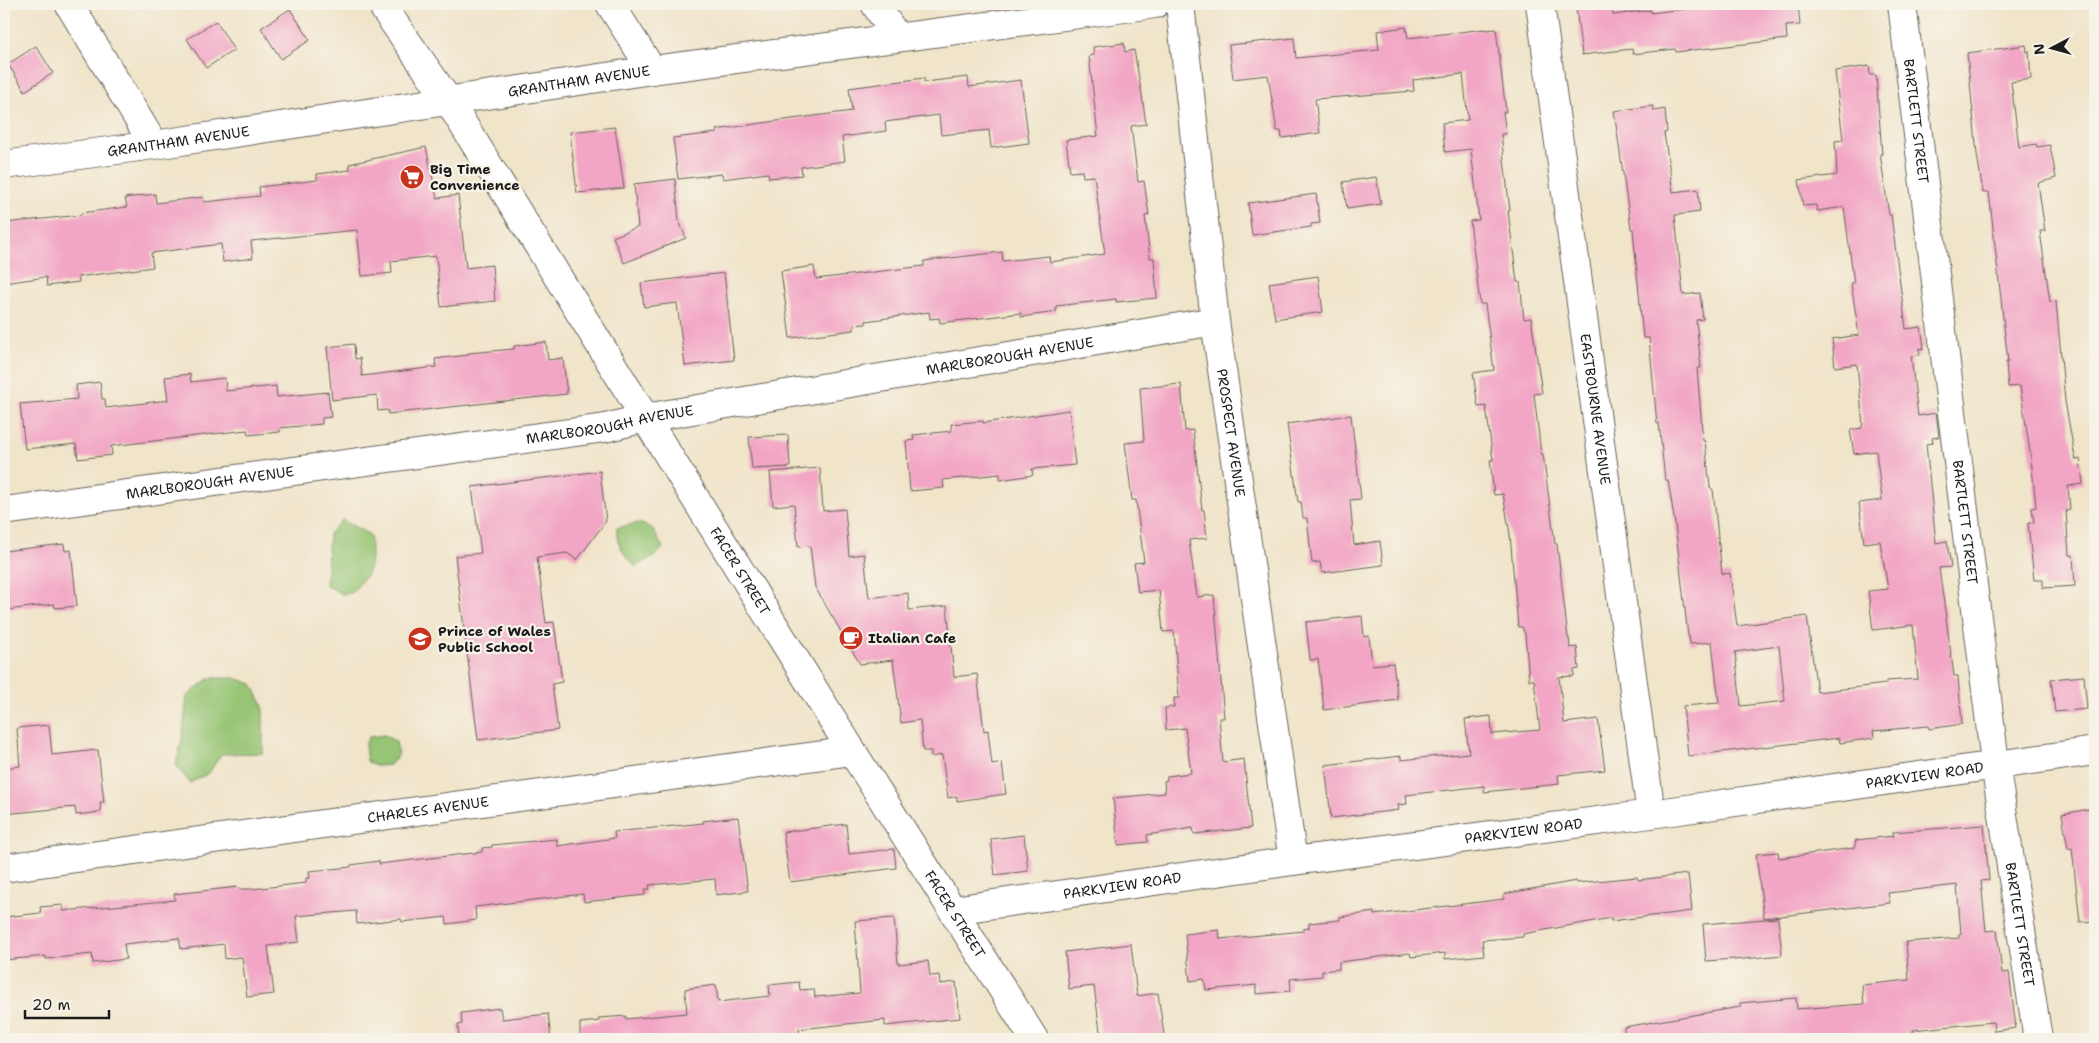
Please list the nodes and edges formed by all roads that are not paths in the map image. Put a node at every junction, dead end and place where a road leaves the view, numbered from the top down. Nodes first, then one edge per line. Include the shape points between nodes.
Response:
1 (69, 4) edge
2 (610, 4) edge
3 (875, 4) edge
4 (1155, 4) edge
5 (1180, 4) edge
6 (1540, 4) edge
7 (1902, 4) edge
8 (385, 10) dead end
9 (897, 37) junction
10 (652, 70) junction
11 (448, 100) junction
12 (154, 145) junction
13 (4, 164) edge
14 (1215, 321) junction
15 (645, 418) junction
16 (4, 511) edge
17 (852, 751) junction
18 (2095, 751) edge
19 (1996, 764) junction
20 (1651, 814) junction
21 (1293, 861) junction
22 (4, 868) edge
23 (953, 910) junction
24 (1034, 1039) edge
25 (2038, 1039) edge

1 - 12 street
2 - 10 street
3 - 9 street
4 - 9 street, GRANTHAM AVENUE
5 - 14 street, PROSPECT AVENUE
6 - 20 street, EASTBOURNE AVENUE
7 - 19 street, BARTLETT STREET
8 - 11 street, FACER STREET
9 - 10 street, GRANTHAM AVENUE
10 - 11 street, GRANTHAM AVENUE
11 - 12 street, GRANTHAM AVENUE
11 - 15 street, FACER STREET
12 - 13 street, GRANTHAM AVENUE
14 - 15 street, MARLBOROUGH AVENUE
14 - 21 street, PROSPECT AVENUE
15 - 16 street, MARLBOROUGH AVENUE via 605,428
15 - 17 street, FACER STREET
17 - 22 street, CHARLES AVENUE
17 - 23 street, FACER STREET
18 - 19 street, PARKVIEW ROAD
19 - 20 street, PARKVIEW ROAD
19 - 25 street, BARTLETT STREET
20 - 21 street, PARKVIEW ROAD
21 - 23 street, PARKVIEW ROAD
23 - 24 street, FACER STREET

